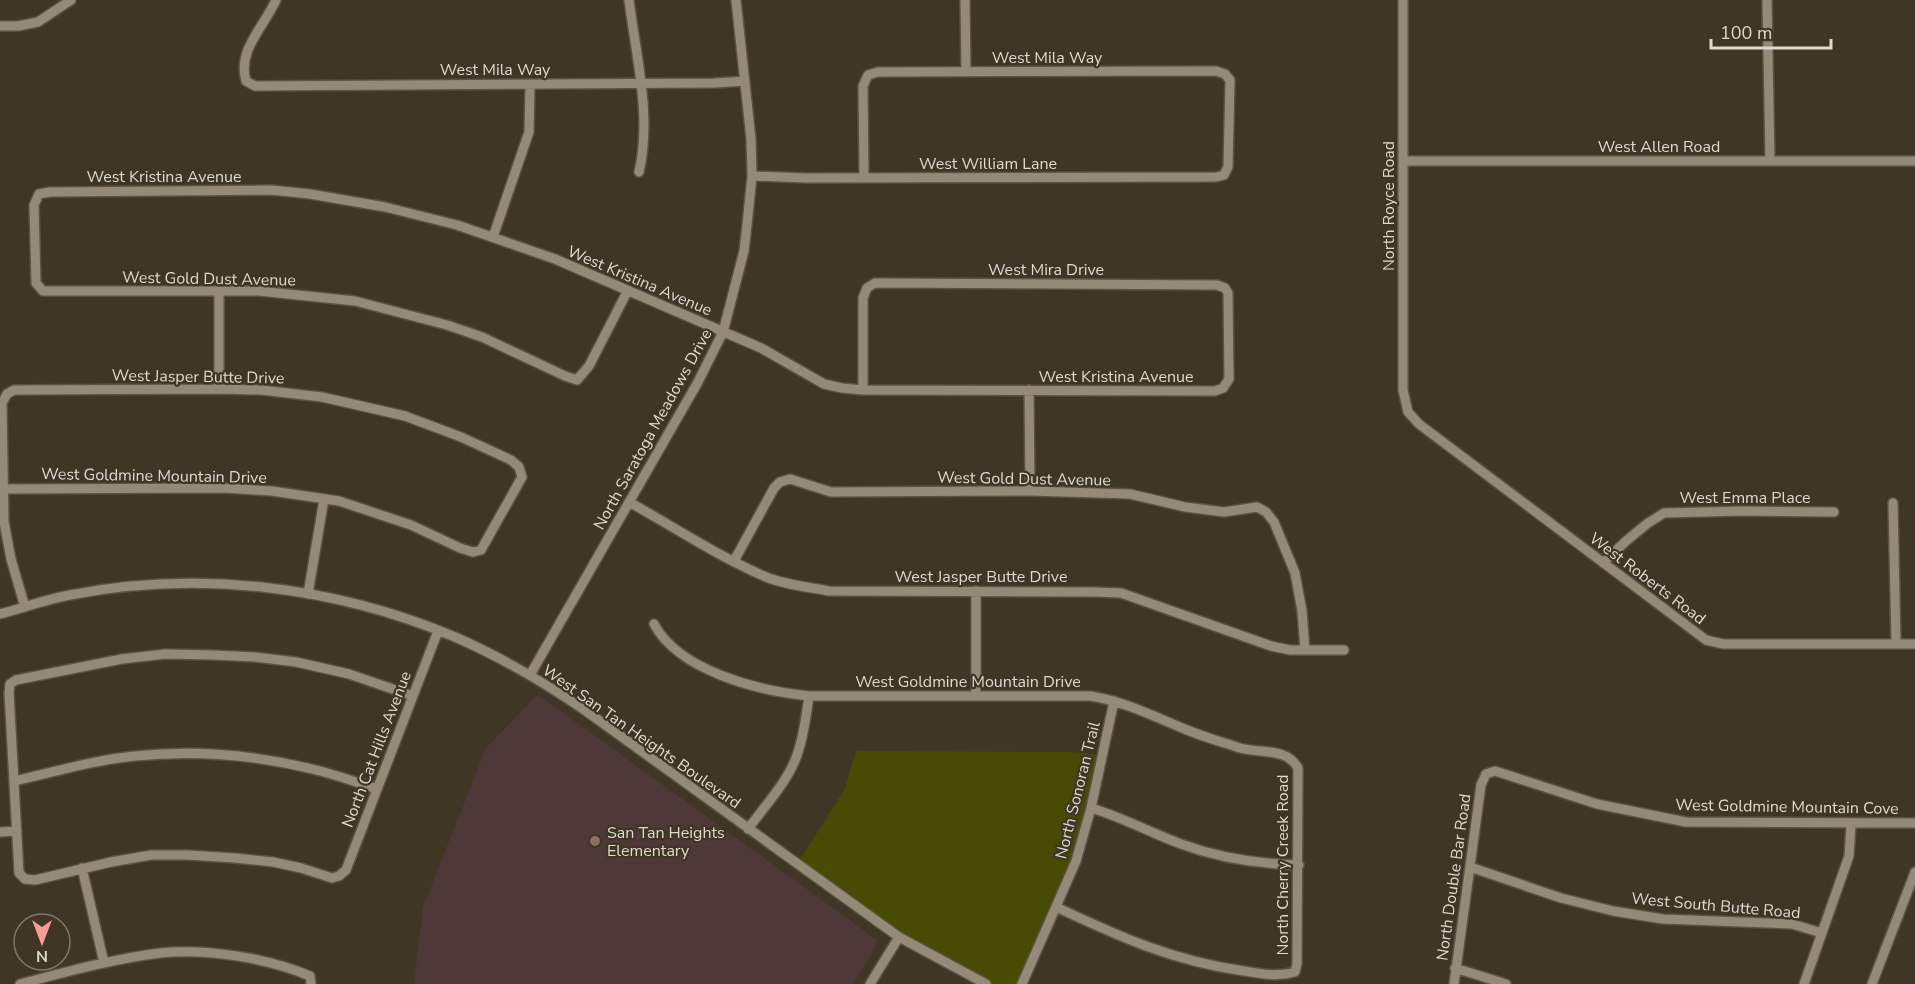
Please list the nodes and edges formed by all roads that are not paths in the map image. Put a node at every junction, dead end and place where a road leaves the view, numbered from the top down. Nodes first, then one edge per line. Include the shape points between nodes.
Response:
1 (71, 0) edge
2 (276, 0) edge
3 (629, 0) edge
4 (736, 0) edge
5 (965, 0) edge
6 (1403, 0) edge
7 (1767, 0) edge
8 (0, 26) edge
9 (966, 72) junction
10 (746, 81) junction
11 (530, 84) junction
12 (640, 84) junction
13 (1403, 161) junction
14 (1770, 161) junction
15 (1915, 161) edge
16 (639, 172) dead end
17 (1224, 175) joint
18 (752, 176) junction
19 (864, 178) junction
20 (493, 237) junction
21 (42, 291) joint
22 (219, 291) junction
23 (627, 292) junction
24 (723, 332) junction
25 (1223, 388) joint
26 (219, 389) junction
27 (863, 390) junction
28 (1029, 390) junction
29 (1408, 412) joint
30 (5, 489) junction
31 (1030, 491) junction
32 (324, 499) junction
33 (629, 502) junction
34 (1893, 504) dead end
35 (1834, 512) dead end
36 (473, 552) joint
37 (734, 561) junction
38 (1603, 563) junction
39 (976, 591) junction
40 (308, 594) junction
41 (25, 607) junction
42 (0, 614) edge
43 (654, 624) dead end
44 (438, 631) junction
45 (1896, 644) junction
46 (1915, 644) edge
47 (1305, 650) junction
48 (1344, 650) dead end
49 (530, 675) junction
50 (976, 694) junction
51 (413, 696) junction
52 (809, 696) junction
53 (1114, 701) junction
54 (1293, 759) joint
55 (1486, 774) joint
56 (14, 781) junction
57 (377, 789) junction
58 (1091, 807) junction
59 (1915, 823) edge
60 (1851, 824) junction
61 (748, 829) junction
62 (17, 831) junction
63 (0, 832) edge
64 (1299, 865) junction
65 (1470, 867) junction
66 (82, 868) junction
67 (1915, 872) edge
68 (1056, 907) junction
69 (1822, 933) junction
70 (899, 937) junction
71 (104, 963) junction
72 (1455, 968) junction
73 (310, 980) edge
74 (20, 984) edge
75 (870, 984) edge
76 (986, 984) edge
77 (1022, 984) edge
78 (1454, 984) edge
79 (1506, 984) edge
80 (1804, 984) edge
81 (1872, 984) edge

1 - 8 street via 38,22
2 - 11 street, West Mila Way via 244,59 246,81 255,86
3 - 12 street
4 - 10 street, North Saratoga Meadows Drive
5 - 9 street
6 - 13 street, North Royce Road
7 - 14 street
9 - 17 street, West Mila Way via 1225,74 1230,80 1228,167
9 - 19 street, West Mila Way via 868,75 863,86
10 - 12 street, West Mila Way
10 - 18 street, North Saratoga Meadows Drive
11 - 12 street, West Mila Way
11 - 20 street via 529,132
12 - 16 street via 644,152
13 - 14 street, West Allen Road
13 - 29 street, North Royce Road via 1403,390
14 - 15 street, West Allen Road
17 - 19 street, West William Lane
18 - 19 street, West William Lane
18 - 24 street, North Saratoga Meadows Drive via 744,251
20 - 21 street, West Kristina Avenue via 385,207 271,190 50,192 39,194 34,205 36,283
20 - 23 street, West Kristina Avenue via 555,259
21 - 22 street, West Gold Dust Avenue
22 - 23 street, West Gold Dust Avenue via 294,293 355,301 482,337 577,380 589,366
22 - 26 street
23 - 24 street, West Kristina Avenue
24 - 27 street, West Kristina Avenue via 761,348 824,384
24 - 33 street, North Saratoga Meadows Drive
25 - 27 street, West Mira Drive via 1229,379 1228,293 1217,285 875,283 867,288 863,298
25 - 28 street, West Kristina Avenue
26 - 30 street, West Jasper Butte Drive via 14,390 2,403
26 - 36 street, West Jasper Butte Drive via 322,397 396,413 511,460 522,477 481,550
27 - 28 street, West Kristina Avenue
28 - 31 street
29 - 38 street, West Roberts Road
30 - 32 street, West Goldmine Mountain Drive via 223,488
30 - 41 street via 7,540
31 - 37 street, West Gold Dust Avenue via 831,492 790,479 774,488
31 - 47 street, West Gold Dust Avenue via 1130,494 1185,507 1224,512 1257,507 1266,512 1295,573
32 - 36 street, West Goldmine Mountain Drive via 411,525
32 - 40 street
33 - 37 street, West Jasper Butte Drive
33 - 49 street, North Saratoga Meadows Drive
34 - 45 street
35 - 38 street, West Emma Place via 1665,513
37 - 39 street, West Jasper Butte Drive via 768,577 829,591
38 - 45 street, West Roberts Road via 1706,640 1723,644
39 - 47 street, West Jasper Butte Drive via 1121,593 1271,646
39 - 50 street
40 - 41 street, West San Tan Heights Boulevard via 183,582 69,595
40 - 44 street, West San Tan Heights Boulevard via 348,601
41 - 42 street, West San Tan Heights Boulevard
43 - 52 street, West Goldmine Mountain Drive via 671,647 703,668 764,689
44 - 49 street, West San Tan Heights Boulevard
44 - 51 street, North Cat Hills Avenue
45 - 46 street, West Roberts Road
47 - 48 street, West Jasper Butte Drive
49 - 61 street, West San Tan Heights Boulevard
50 - 52 street, West Goldmine Mountain Drive
50 - 53 street, West Goldmine Mountain Drive via 1090,696
51 - 56 street via 349,674 296,662 213,655 165,654 122,659 16,680 10,684 9,693
51 - 57 street, North Cat Hills Avenue
52 - 61 street via 797,758
53 - 54 street, West Goldmine Mountain Drive via 1215,740
53 - 58 street, North Sonoran Trail
54 - 64 street, North Cherry Creek Road via 1298,768
55 - 60 street, West Goldmine Mountain Cove via 1495,771 1597,804 1686,822
55 - 65 street, North Double Bar Road via 1481,785
56 - 57 street via 134,756 204,754 279,762
56 - 62 street
57 - 66 street, North Cat Hills Avenue via 346,870 332,878 273,862 188,855 151,855
58 - 64 street via 1224,857
58 - 68 street, North Sonoran Trail via 1076,861
59 - 60 street, West Goldmine Mountain Cove
60 - 69 street via 1849,856
61 - 70 street, West San Tan Heights Boulevard
62 - 63 street
62 - 66 street via 19,873 25,879
64 - 68 street, North Cherry Creek Road via 1298,964 1294,972 1282,975 1219,968 1152,950
65 - 69 street, West South Butte Road via 1561,898 1623,913 1663,919 1792,924
65 - 72 street, North Double Bar Road
66 - 71 street
67 - 81 street
68 - 77 street, North Sonoran Trail
69 - 80 street
70 - 75 street
70 - 76 street, West San Tan Heights Boulevard
71 - 73 street via 162,953 207,953 292,968
71 - 74 street
72 - 78 street, North Double Bar Road
72 - 79 street

